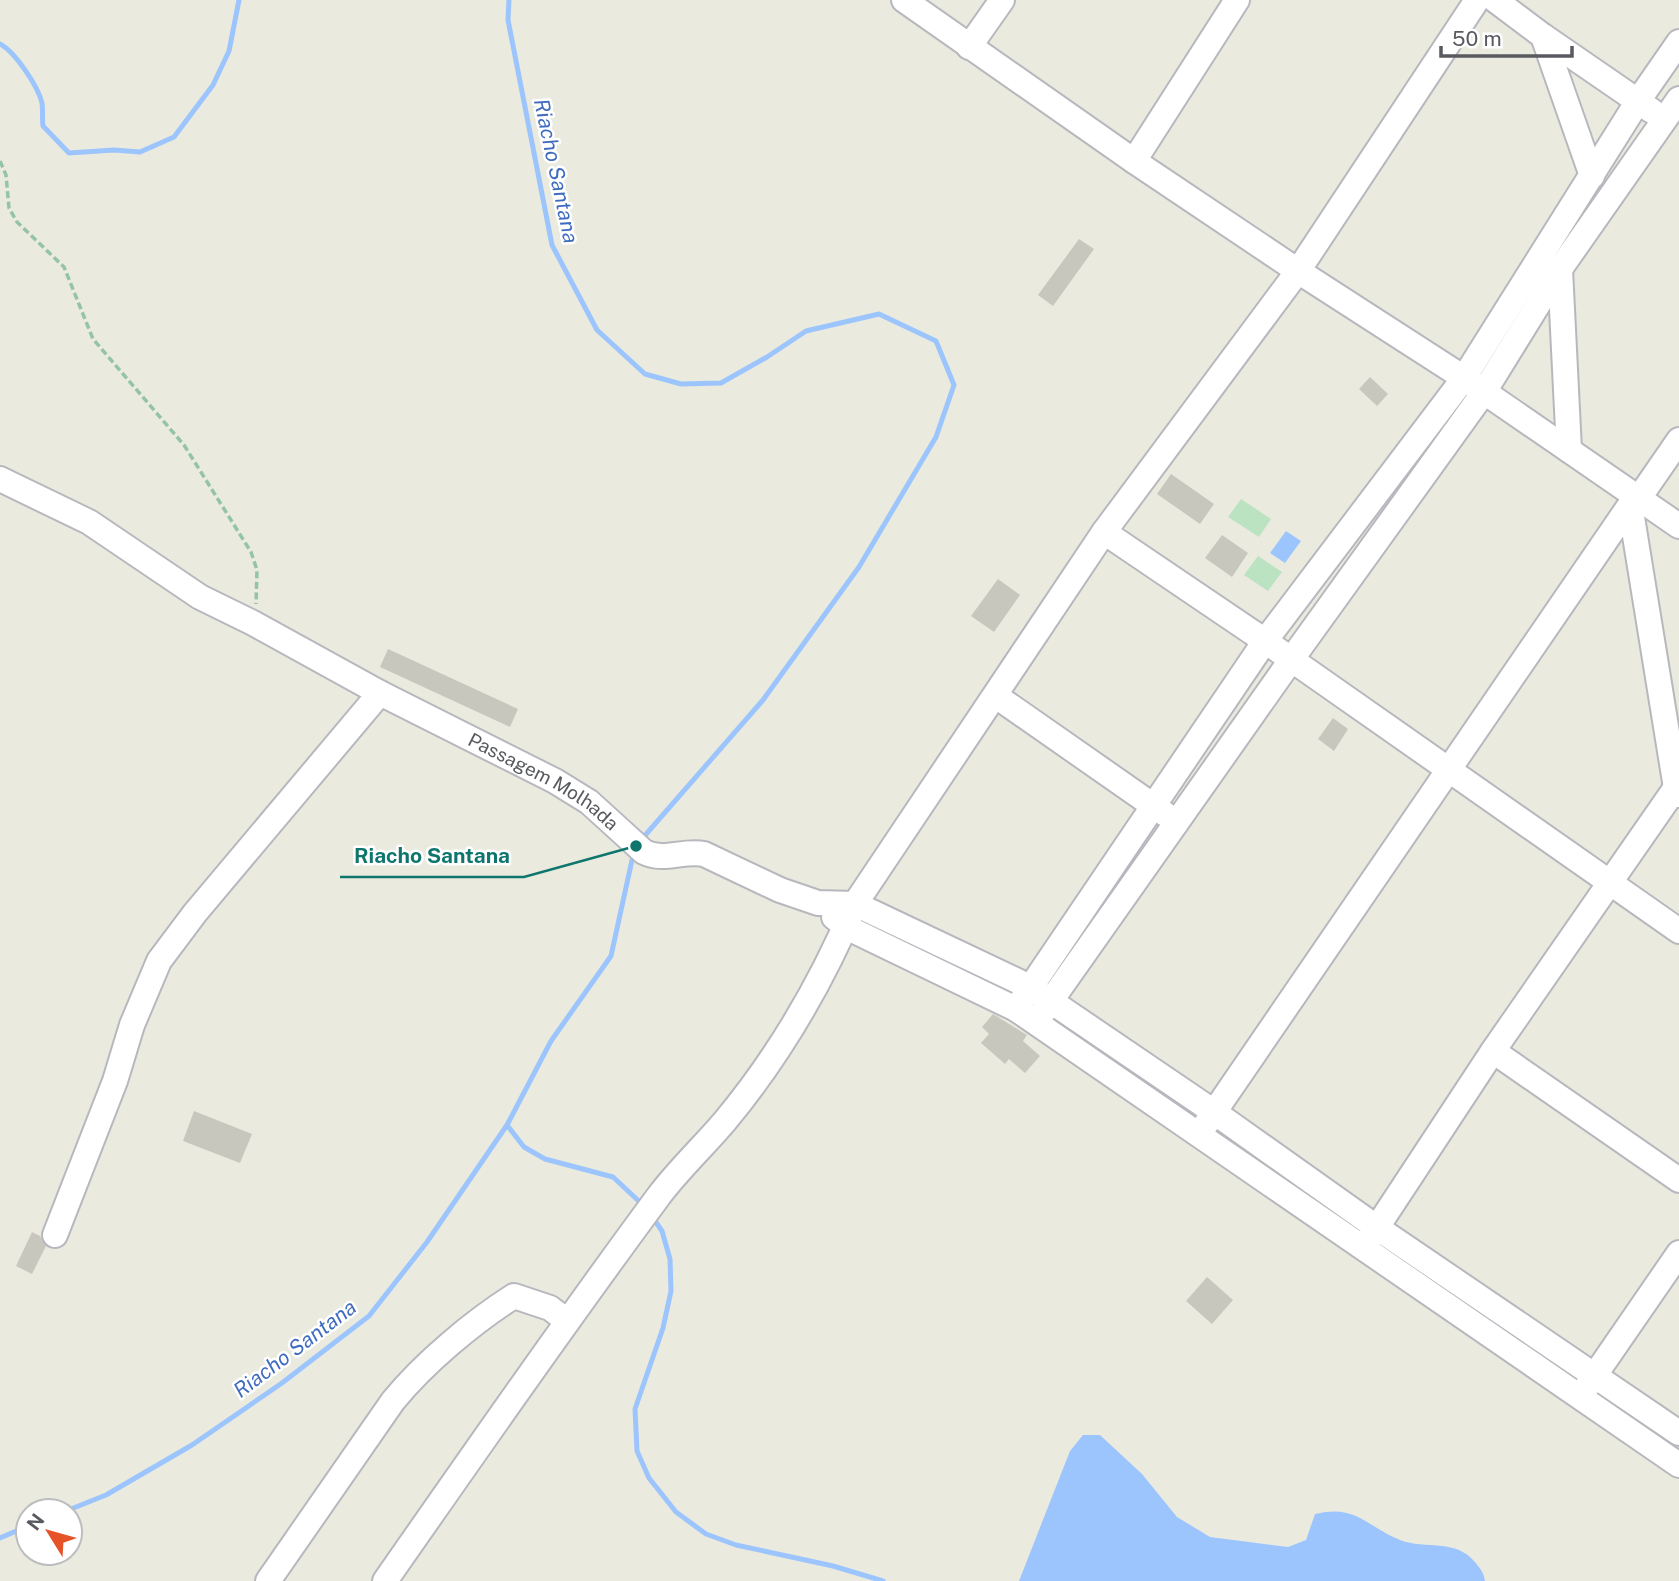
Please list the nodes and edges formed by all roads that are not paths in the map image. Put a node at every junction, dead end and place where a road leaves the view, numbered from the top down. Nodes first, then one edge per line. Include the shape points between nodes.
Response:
1 (904, 0) edge
2 (1002, 0) edge
3 (1237, 0) edge
4 (1477, 0) edge
5 (1495, 0) edge
6 (1543, 36) junction
7 (1679, 42) edge
8 (969, 47) junction
9 (1638, 102) junction
10 (1674, 115) edge
11 (1134, 161) junction
12 (1592, 176) junction
13 (1560, 269) junction
14 (1298, 271) junction
15 (1464, 378) junction
16 (1484, 392) junction
17 (1679, 440) edge
18 (1569, 450) junction
19 (0, 479) edge
20 (1635, 502) junction
21 (1679, 526) edge
22 (1104, 532) junction
23 (1265, 641) junction
24 (1291, 660) junction
25 (380, 693) junction
26 (996, 696) junction
27 (1450, 771) junction
28 (1678, 788) edge
29 (1153, 806) junction
30 (1176, 822) junction
31 (1611, 884) junction
32 (850, 916) junction
33 (1679, 931) edge
34 (1040, 993) junction
35 (1026, 1016) junction
36 (1493, 1051) junction
37 (1214, 1112) junction
38 (1199, 1134) junction
39 (1679, 1180) edge
40 (55, 1235) dead end
41 (1370, 1237) junction
42 (1679, 1254) edge
43 (567, 1321) junction
44 (1588, 1386) junction
45 (1679, 1433) edge
46 (1679, 1465) edge
47 (268, 1581) edge
48 (385, 1581) edge

1 - 8 street
2 - 8 street
3 - 11 street
4 - 14 street
5 - 6 street
6 - 9 street
6 - 12 street
7 - 9 street
8 - 11 street
9 - 10 street
9 - 12 street
10 - 13 street
11 - 14 street
12 - 15 street
13 - 16 street
13 - 18 street
14 - 15 street
14 - 22 street
15 - 16 street
15 - 23 street
16 - 18 street
16 - 24 street
17 - 20 street
18 - 20 street
19 - 25 street, Passagem Molhada via 89,522 200,597
20 - 21 street
20 - 27 street
20 - 28 street
22 - 23 street
22 - 26 street
23 - 24 street
23 - 29 street
24 - 27 street
24 - 30 street
25 - 32 street, Passagem Molhada via 555,780 589,802 653,857 704,854
25 - 40 street via 159,961
26 - 29 street
26 - 32 street
27 - 31 street
27 - 37 street
28 - 31 street
29 - 30 street
29 - 34 street
30 - 34 street
31 - 33 street
31 - 36 street
32 - 34 street
32 - 35 street
32 - 43 street via 779,1049 662,1193
34 - 35 street
34 - 37 street
35 - 38 street
36 - 39 street
36 - 41 street
37 - 38 street
37 - 41 street
38 - 41 street
41 - 44 street
42 - 44 street
43 - 47 street via 550,1308 514,1296 413,1376
43 - 48 street
44 - 45 street
44 - 46 street

